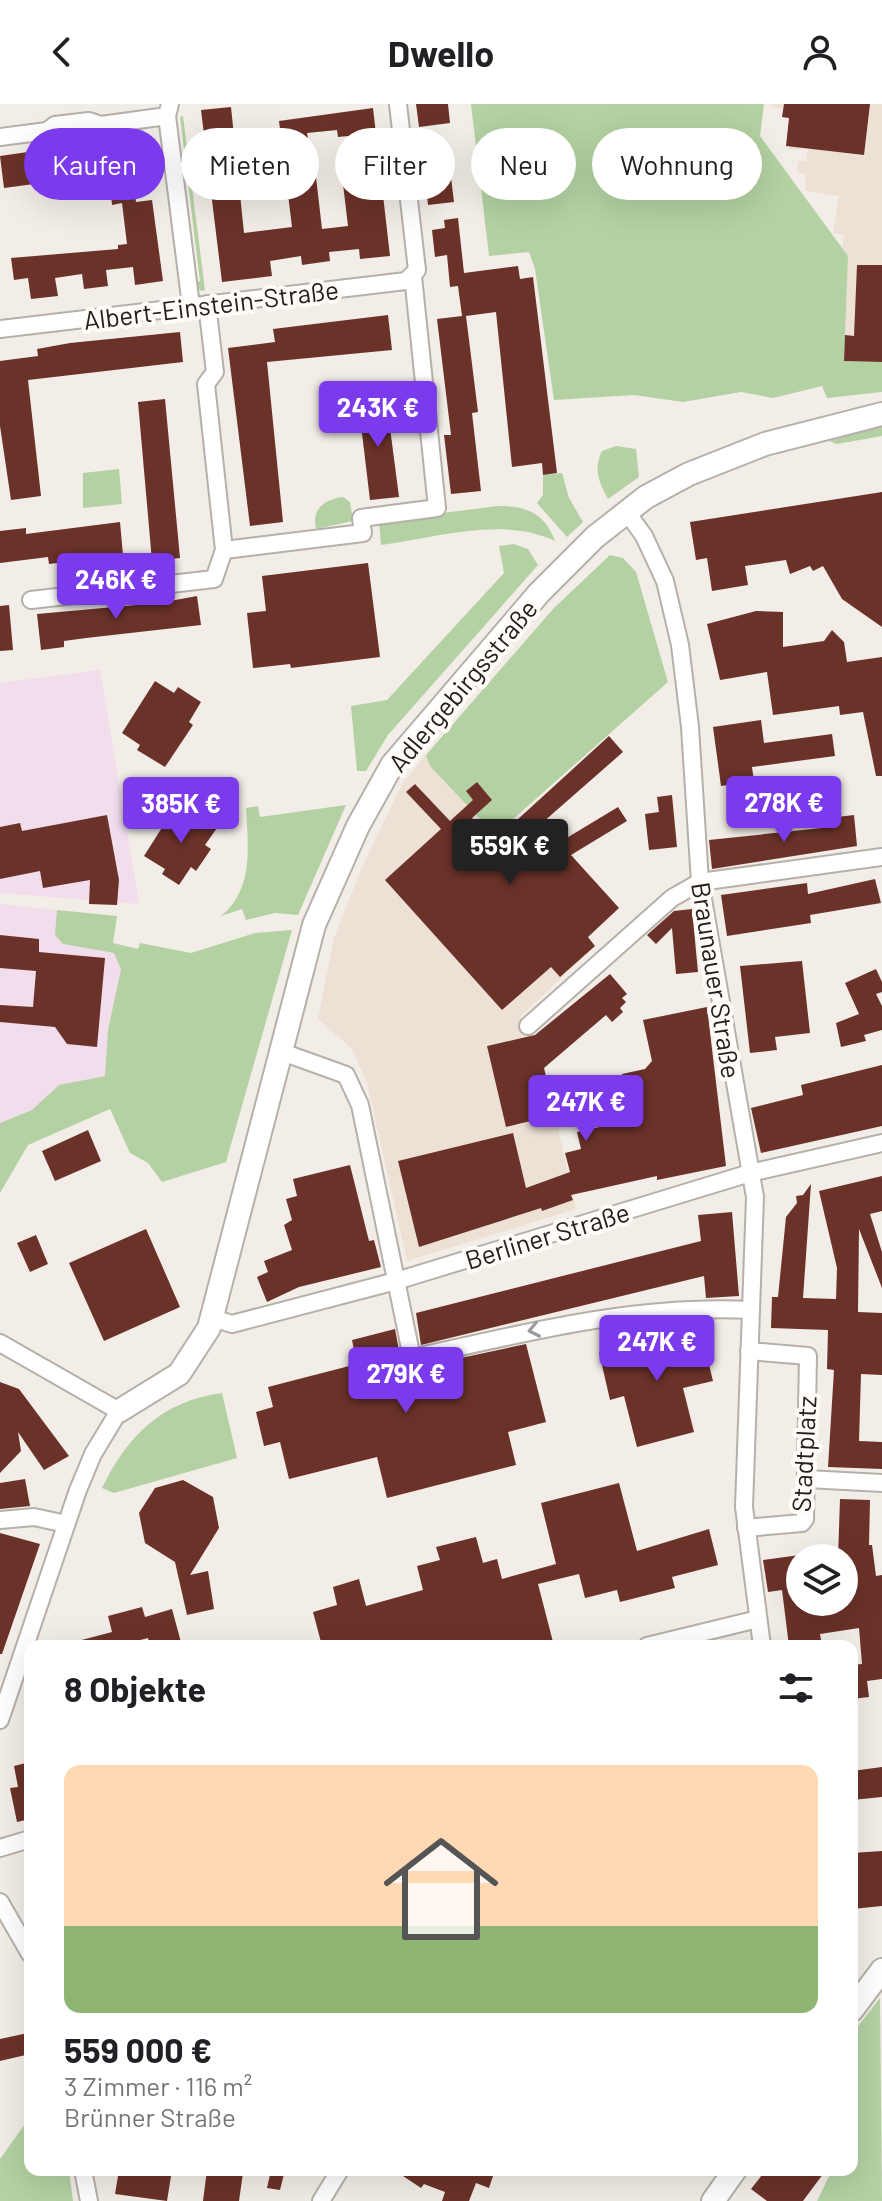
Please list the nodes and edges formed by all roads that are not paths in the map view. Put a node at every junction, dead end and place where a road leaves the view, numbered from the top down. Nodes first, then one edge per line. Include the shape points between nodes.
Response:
1 (398, 104) edge
2 (168, 110) edge
3 (0, 137) edge
4 (415, 273) junction
5 (199, 305) junction
6 (0, 329) edge
7 (882, 414) edge
8 (626, 511) junction
9 (224, 550) junction
10 (31, 600) dead end
11 (882, 857) edge
12 (700, 882) junction
13 (528, 1026) dead end
14 (282, 1052) junction
15 (882, 1143) edge
16 (750, 1173) junction
17 (396, 1281) junction
18 (751, 1310) junction
19 (212, 1318) junction
20 (0, 1343) edge
21 (749, 1351) junction
22 (119, 1411) junction
23 (807, 1479) junction
24 (882, 1483) edge
25 (0, 1520) edge
26 (66, 1524) junction
27 (746, 1528) junction
28 (758, 1619) junction
29 (27, 1640) edge
30 (672, 1640) edge
31 (761, 1640) edge
32 (24, 1649) edge
33 (0, 1720) edge
34 (24, 1841) edge
35 (3, 1847) edge
36 (0, 1902) edge
37 (24, 1944) edge
38 (882, 1970) edge
39 (858, 2002) edge
40 (84, 2176) edge
41 (336, 2176) edge
42 (731, 2176) edge
43 (89, 2201) edge
44 (321, 2201) edge
45 (713, 2201) edge

1 - 4 street
2 - 3 street via 101,125 55,125 47,131
2 - 5 street
4 - 5 street, Albert-Einstein-Straße via 406,281
4 - 9 street via 437,508 361,518 363,533
5 - 6 street, Albert-Einstein-Straße
5 - 9 street via 215,372 206,384
7 - 8 street, Adlergebirgsstraße via 800,433 723,460 664,486
8 - 12 street, Braunauer Straße via 665,581 680,645
8 - 14 street, Adlergebirgsstraße via 508,627 374,792 314,925
9 - 10 street via 214,579
11 - 12 street
12 - 13 street via 672,898
12 - 16 street, Braunauer Straße
14 - 17 street via 346,1075 360,1105
14 - 19 street, Adlergebirgsstraße
15 - 16 street, Berliner Straße
16 - 17 street, Berliner Straße
16 - 18 street via 755,1197
18 -> 17 street via 701,1307 564,1324 412,1358
17 - 19 street, Berliner Straße via 232,1324
18 - 21 street
19 - 22 street, Adlergebirgsstraße via 199,1349 179,1374
20 - 22 street
21 - 23 street, Stadtplatz via 808,1356
21 - 27 street
22 - 26 street via 93,1454
23 - 24 street
23 - 27 street, Stadtplatz via 802,1523
25 - 26 street via 34,1517
26 - 29 street
27 - 28 street
28 - 30 street
28 - 31 street
32 - 33 street
34 - 35 street
36 - 37 street
38 - 39 street
40 - 43 street
41 - 44 street
42 - 45 street

